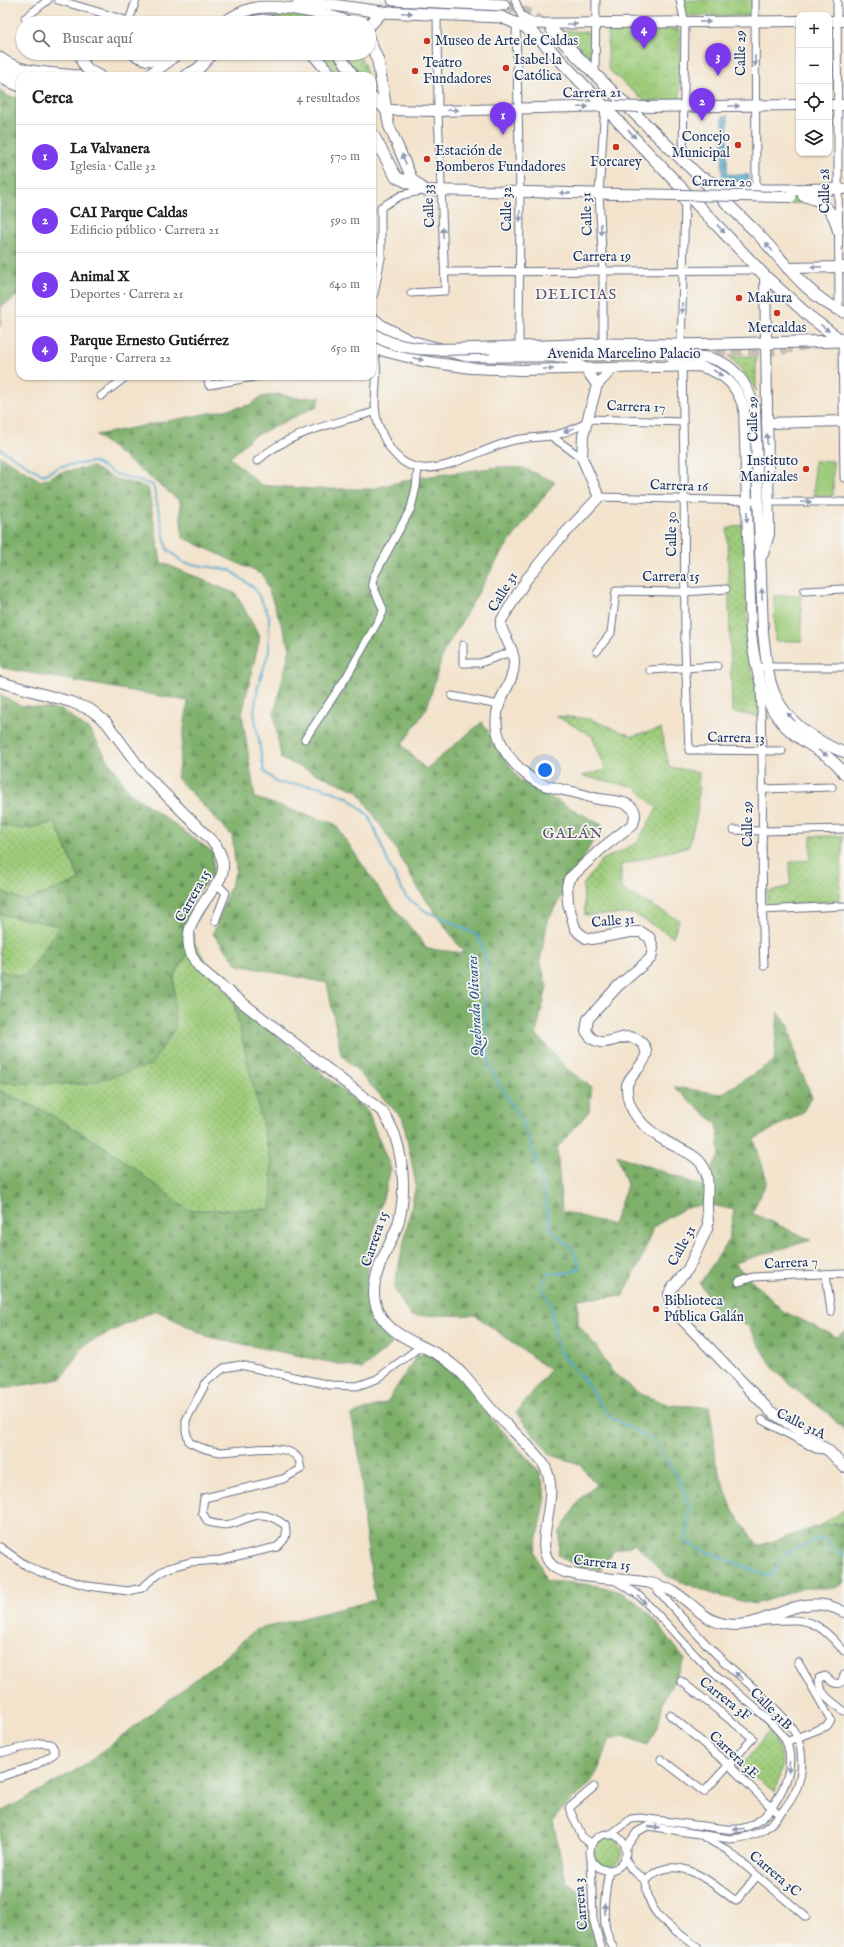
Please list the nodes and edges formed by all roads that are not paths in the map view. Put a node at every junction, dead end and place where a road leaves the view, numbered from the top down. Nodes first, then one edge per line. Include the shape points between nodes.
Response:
1 (48, 0) edge
2 (58, 0) edge
3 (136, 0) edge
4 (298, 0) edge
5 (394, 0) edge
6 (515, 0) edge
7 (596, 0) edge
8 (680, 0) edge
9 (756, 0) edge
10 (837, 0) edge
11 (461, 1) edge
12 (504, 4) tunnel mouth
13 (382, 12) junction
14 (437, 14) junction
15 (28, 16) edge
16 (112, 16) edge
17 (131, 16) edge
18 (234, 16) edge
19 (334, 16) edge
20 (376, 18) edge
21 (837, 21) edge
22 (685, 22) junction
23 (755, 22) junction
24 (796, 22) edge
25 (518, 23) junction
26 (596, 23) junction
27 (536, 24) junction
28 (552, 30) tunnel mouth
29 (376, 56) edge
30 (0, 58) edge
31 (82, 60) edge
32 (142, 60) edge
33 (154, 60) edge
34 (171, 60) edge
35 (206, 60) edge
36 (318, 60) edge
37 (343, 60) edge
38 (0, 68) edge
39 (46, 72) edge
40 (91, 72) edge
41 (154, 72) edge
42 (192, 72) edge
43 (329, 72) edge
44 (351, 72) edge
45 (16, 74) edge
46 (0, 75) edge
47 (595, 75) junction
48 (16, 84) edge
49 (376, 101) edge
50 (796, 105) edge
51 (837, 105) edge
52 (610, 106) junction
53 (684, 106) junction
54 (755, 106) junction
55 (518, 109) junction
56 (386, 110) junction
57 (438, 111) junction
58 (376, 140) edge
59 (683, 159) junction
60 (697, 174) junction
61 (674, 179) junction
62 (756, 189) junction
63 (837, 189) edge
64 (425, 190) junction
65 (441, 191) junction
66 (520, 192) junction
67 (599, 193) junction
68 (673, 194) junction
69 (803, 196) junction
70 (838, 231) junction
71 (376, 258) edge
72 (381, 258) junction
73 (841, 267) edge
74 (787, 268) junction
75 (603, 271) junction
76 (682, 271) junction
77 (445, 272) junction
78 (520, 272) junction
79 (762, 273) junction
80 (376, 284) edge
81 (411, 293) dead end
82 (842, 311) edge
83 (376, 321) edge
84 (376, 337) edge
85 (843, 341) edge
86 (765, 343) junction
87 (603, 344) junction
88 (681, 345) junction
89 (376, 348) edge
90 (519, 348) junction
91 (715, 351) tunnel mouth
92 (565, 356) junction
93 (376, 357) edge
94 (682, 366) junction
95 (586, 369) junction
96 (612, 369) junction
97 (122, 380) edge
98 (208, 380) edge
99 (237, 380) edge
100 (597, 385) junction
101 (101, 396) dead end
102 (374, 412) junction
103 (588, 421) junction
104 (843, 421) edge
105 (683, 422) junction
106 (767, 423) junction
107 (551, 436) junction
108 (582, 458) junction
109 (257, 461) dead end
110 (418, 468) junction
111 (844, 478) edge
112 (599, 497) junction
113 (684, 499) junction
114 (747, 501) junction
115 (764, 502) junction
116 (844, 502) edge
117 (726, 589) dead end
118 (844, 589) edge
119 (804, 591) dead end
120 (685, 592) junction
121 (463, 645) dead end
122 (597, 651) dead end
123 (511, 652) junction
124 (717, 666) dead end
125 (755, 666) junction
126 (767, 667) junction
127 (844, 667) edge
128 (687, 668) junction
129 (650, 670) dead end
130 (0, 682) edge
131 (759, 682) junction
132 (452, 696) dead end
133 (499, 705) junction
134 (305, 739) dead end
135 (690, 750) joint
136 (762, 751) junction
137 (782, 751) dead end
138 (844, 752) edge
139 (844, 774) edge
140 (832, 788) dead end
141 (762, 789) junction
142 (844, 829) edge
143 (734, 830) dead end
144 (761, 831) junction
145 (217, 884) junction
146 (844, 906) edge
147 (762, 910) junction
148 (215, 921) dead end
149 (764, 966) dead end
150 (844, 1273) edge
151 (826, 1274) junction
152 (739, 1282) dead end
153 (831, 1312) dead end
154 (421, 1346) junction
155 (762, 1420) dead end
156 (829, 1451) junction
157 (844, 1467) edge
158 (0, 1547) edge
159 (610, 1578) junction
160 (652, 1584) junction
161 (844, 1612) edge
162 (756, 1621) junction
163 (844, 1651) edge
164 (798, 1662) dead end
165 (844, 1675) edge
166 (681, 1681) dead end
167 (844, 1711) edge
168 (670, 1715) dead end
169 (797, 1738) junction
170 (786, 1742) junction
171 (0, 1753) edge
172 (661, 1759) dead end
173 (729, 1765) junction
174 (0, 1777) edge
175 (594, 1787) dead end
176 (771, 1809) junction
177 (779, 1815) junction
178 (610, 1835) junction
179 (702, 1836) junction
180 (730, 1839) junction
181 (592, 1845) junction
182 (625, 1849) junction
183 (727, 1850) junction
184 (625, 1857) junction
185 (591, 1858) junction
186 (611, 1869) junction
187 (632, 1869) junction
188 (756, 1876) junction
189 (646, 1881) junction
190 (806, 1917) dead end
191 (601, 1947) edge
192 (613, 1947) edge
193 (697, 1947) edge

1 - 15 street
2 - 16 street
3 - 17 street
4 - 13 main road
5 - 11 main road
6 - 27 street via 521,15
7 - 26 street
8 - 22 street
9 - 23 street, Calle 29
10 - 21 street, Calle 28
11 - 12 main road
13 -> 14 main road
13 - 20 main road
14 - 25 main road via 490,16
14 - 57 street, Calle 33
18 - 19 main road via 269,7
21 - 51 street, Calle 28
22 -> 23 main road
22 - 26 main road
22 - 53 street
23 - 24 main road
23 -> 54 street, Calle 29
25 - 27 main road
25 - 52 main road via 541,40
25 - 55 street, Calle 32
27 -> 26 main road
26 - 47 street
28 - 47 main road
29 - 56 main road
30 - 39 main road via 22,69
31 - 40 main road via 83,65
32 - 33 main road
34 - 41 main road
35 - 42 main road
36 - 43 main road
37 - 44 main road
38 - 45 main road
46 - 48 main road
47 - 59 main road
49 - 56 main road
50 - 54 main road, Carrera 21
51 - 63 street, Calle 28
52 - 53 main road, Carrera 21, bridge
55 -> 52 main road, Carrera 21
52 -> 61 main road
52 - 67 street, Calle 31
53 -> 54 main road, Carrera 21
53 - 59 street
54 - 62 street, Calle 29
57 -> 55 main road, Carrera 21
55 - 66 street, Calle 32
56 - 57 main road, Carrera 21
64 -> 56 main road via 412,179
57 - 65 street, Calle 33
58 - 64 main road via 396,177
59 - 60 main road
60 - 62 main road via 709,182 726,187
74 -> 60 main road
61 - 68 street via 676,187
61 -> 79 main road
62 - 63 main road
63 - 69 main road, Carrera 20
63 - 70 street, Calle 28
64 - 65 main road, Carrera 20
64 - 72 street via 402,195 382,207
65 - 66 main road, Carrera 20
77 -> 65 street, Calle 33
67 -> 66 main road, Carrera 20
66 -> 78 street, Calle 32
67 - 68 street, Carrera 20
67 - 69 main road, Carrera 20, bridge
67 -> 75 street, Calle 31
68 - 76 street via 680,196 685,204
69 - 70 main road via 813,198 827,207 836,220
70 - 73 street, Calle 28
71 - 72 street
72 - 80 street
73 -> 74 main road
73 - 82 street, Calle 28
74 - 82 main road via 816,296
75 - 76 street, Carrera 19
75 - 78 street, Carrera 19
75 - 87 street, Calle 31
76 - 79 street, Carrera 19
76 -> 88 street
77 - 78 street, Carrera 19
77 - 81 street, Calle 33 via 445,291
78 - 90 street, Calle 32
79 -> 85 main road via 810,317
79 - 86 main road, Calle 29
83 - 92 main road, Avenida Marcelino Palacio via 410,341 456,354
84 - 90 main road, Avenida Marcelino Palacio, bridge via 382,341 416,349
85 - 86 main road, Avenida Marcelino Palacio
85 - 104 street
86 - 88 main road, Avenida Marcelino Palacio
86 - 106 main road, Calle 29
87 - 88 main road, Avenida Marcelino Palacio
87 - 90 main road, Avenida Marcelino Palacio
89 -> 95 main road, Avenida Marcelino Palacio via 423,361 471,368
91 - 92 main road, Avenida Marcelino Palacio
92 - 95 main road
92 - 115 main road, Avenida Marcelino Palacio via 704,357 728,367 747,386 755,410
93 - 102 street
94 - 96 main road, Avenida Marcelino Palacio
94 - 105 street, Calle 30
94 -> 114 main road, Avenida Marcelino Palacio via 714,370 729,380 738,391 744,408
95 - 96 main road, Avenida Marcelino Palacio
95 - 100 main road
96 - 100 main road
97 - 101 street
98 - 99 street via 209,385
100 - 103 main road
102 - 109 street via 288,439
102 - 110 street via 386,444 402,460
103 - 105 street, Carrera 17
103 -> 107 street
103 - 108 main road via 583,436
104 - 106 main road
104 - 111 street
105 - 113 street, Calle 30
115 -> 106 main road, Calle 29
107 - 108 street
107 - 110 street via 511,441 457,462 428,469
108 - 112 main road
110 - 134 street via 411,508 372,578 383,612 347,676
112 - 113 street, Carrera 16
112 - 123 main road, Calle 31 via 526,580 501,621 500,626
113 - 114 street, Carrera 16
113 - 120 street, Calle 30
114 - 115 street, Carrera 16
114 -> 125 main road, Avenida Marcelino Palacio via 751,633
115 -> 116 street, Carrera 16
126 -> 115 main road, Avenida Marcelino Palacio via 763,632 761,561
117 - 120 street, Carrera 15
118 - 119 street
120 - 122 street, Carrera 15 via 616,591 611,633
120 - 128 street, Calle 30
121 - 123 street via 463,662 480,662
123 - 133 main road, Calle 31 via 514,663 512,678
124 - 128 street
125 - 126 street
125 - 131 main road, Avenida Marcelino Palacio
126 - 127 street
138 -> 126 main road, Avenida Marcelino Palacio via 802,730 780,707
128 - 129 street
128 - 135 street, Calle 30
130 - 145 main road, Carrera 15 via 71,702 91,710 106,722 143,772 216,845 222,856 224,870
131 - 136 street, Calle 29
131 -> 139 main road, Avenida Marcelino Palacio via 767,703 782,723 798,738 831,758
132 - 133 street
133 - 156 main road, Calle 31 via 498,740 528,776 544,786 621,802 634,810 633,824 569,879 568,903 575,928 586,938 599,939 615,934 641,932 650,938 653,948 651,958 618,986 588,1019 586,1031 596,1041 605,1042 629,1037 642,1043 646,1051 645,1058 627,1085 629,1105 633,1113 666,1142 688,1153 705,1169 707,1229 688,1269 673,1287 670,1302 678,1315 770,1411
135 - 136 street, Carrera 13
136 - 137 street, Carrera 13
136 - 141 street, Calle 29
140 - 141 street
141 - 144 street, Calle 29
142 - 144 street
143 - 144 street
144 - 147 street, Calle 29
145 - 148 street via 226,892
145 - 154 main road, Carrera 15 via 193,919 189,932 188,941 192,956 200,968 383,1112 396,1137 403,1173 402,1199 398,1224 380,1260 374,1292 378,1312 392,1330
146 - 147 street
147 - 149 street, Calle 29
150 - 151 street, Carrera 7
151 - 152 street, Carrera 7 via 753,1277
151 - 153 street
154 - 158 street via 377,1379 357,1386 330,1385 240,1365 224,1368 207,1381 186,1420 189,1442 203,1450 222,1452 253,1448 291,1452 299,1460 301,1469 283,1479 204,1498 202,1512 208,1522 218,1525 235,1524 260,1514 273,1518 285,1525 288,1533 277,1547 169,1568 142,1588 128,1591 88,1586 40,1572
154 - 159 main road, Carrera 15 via 445,1359 469,1379 492,1409 543,1464 550,1479 551,1493 543,1539 545,1555 552,1566 562,1573
155 - 156 street, Calle 31A via 816,1449
156 - 157 main road, Calle 31
159 - 160 main road, Carrera 15
159 -> 170 street, Calle 31B via 636,1593 708,1668 775,1727
160 - 162 main road, Carrera 15 via 674,1592 719,1623 738,1625
169 -> 160 street, Calle 31B via 784,1718 715,1653
161 - 162 main road, Carrera 15 via 831,1605 804,1604
162 - 163 street via 800,1619 820,1626
164 - 169 street via 831,1720 827,1726
165 - 167 street via 841,1683 834,1683 825,1676 818,1678 818,1682 824,1694
166 - 173 street, Carrera 3F via 753,1738
168 - 173 street, Carrera 3E
169 - 170 street
169 - 177 street, Calle 31B via 803,1759 799,1782 791,1801
170 -> 176 street, Calle 31B via 790,1758 788,1776
171 - 174 street via 41,1743 51,1744 54,1750 54,1754 34,1766
172 - 173 street via 701,1792 705,1792
173 - 176 street, Carrera 3E
175 - 181 street via 569,1808 582,1837
176 - 177 street, Carrera 3E
176 -> 178 street, Calle 31B via 756,1823 737,1830 640,1818 631,1819
177 - 180 street, Calle 31B via 772,1825 762,1832
178 - 181 street via 597,1838
178 - 182 street via 621,1841
179 - 180 street, Calle 31B
182 -> 179 street, Calle 31B via 637,1832 648,1826
179 - 183 street, Carrera 3C
180 - 183 street via 727,1842
181 - 185 street
182 - 184 street
183 - 188 street, Carrera 3C
184 - 186 street via 622,1863
184 - 187 street
185 - 186 street via 600,1868
185 - 191 street, Carrera 3 via 593,1919
186 - 187 street
192 -> 186 street, Carrera 3 via 606,1928 604,1911 605,1892
187 - 189 street
188 - 189 street via 736,1901 688,1870 662,1869
188 - 190 street, Carrera 3C
189 - 193 street via 646,1895 653,1911

